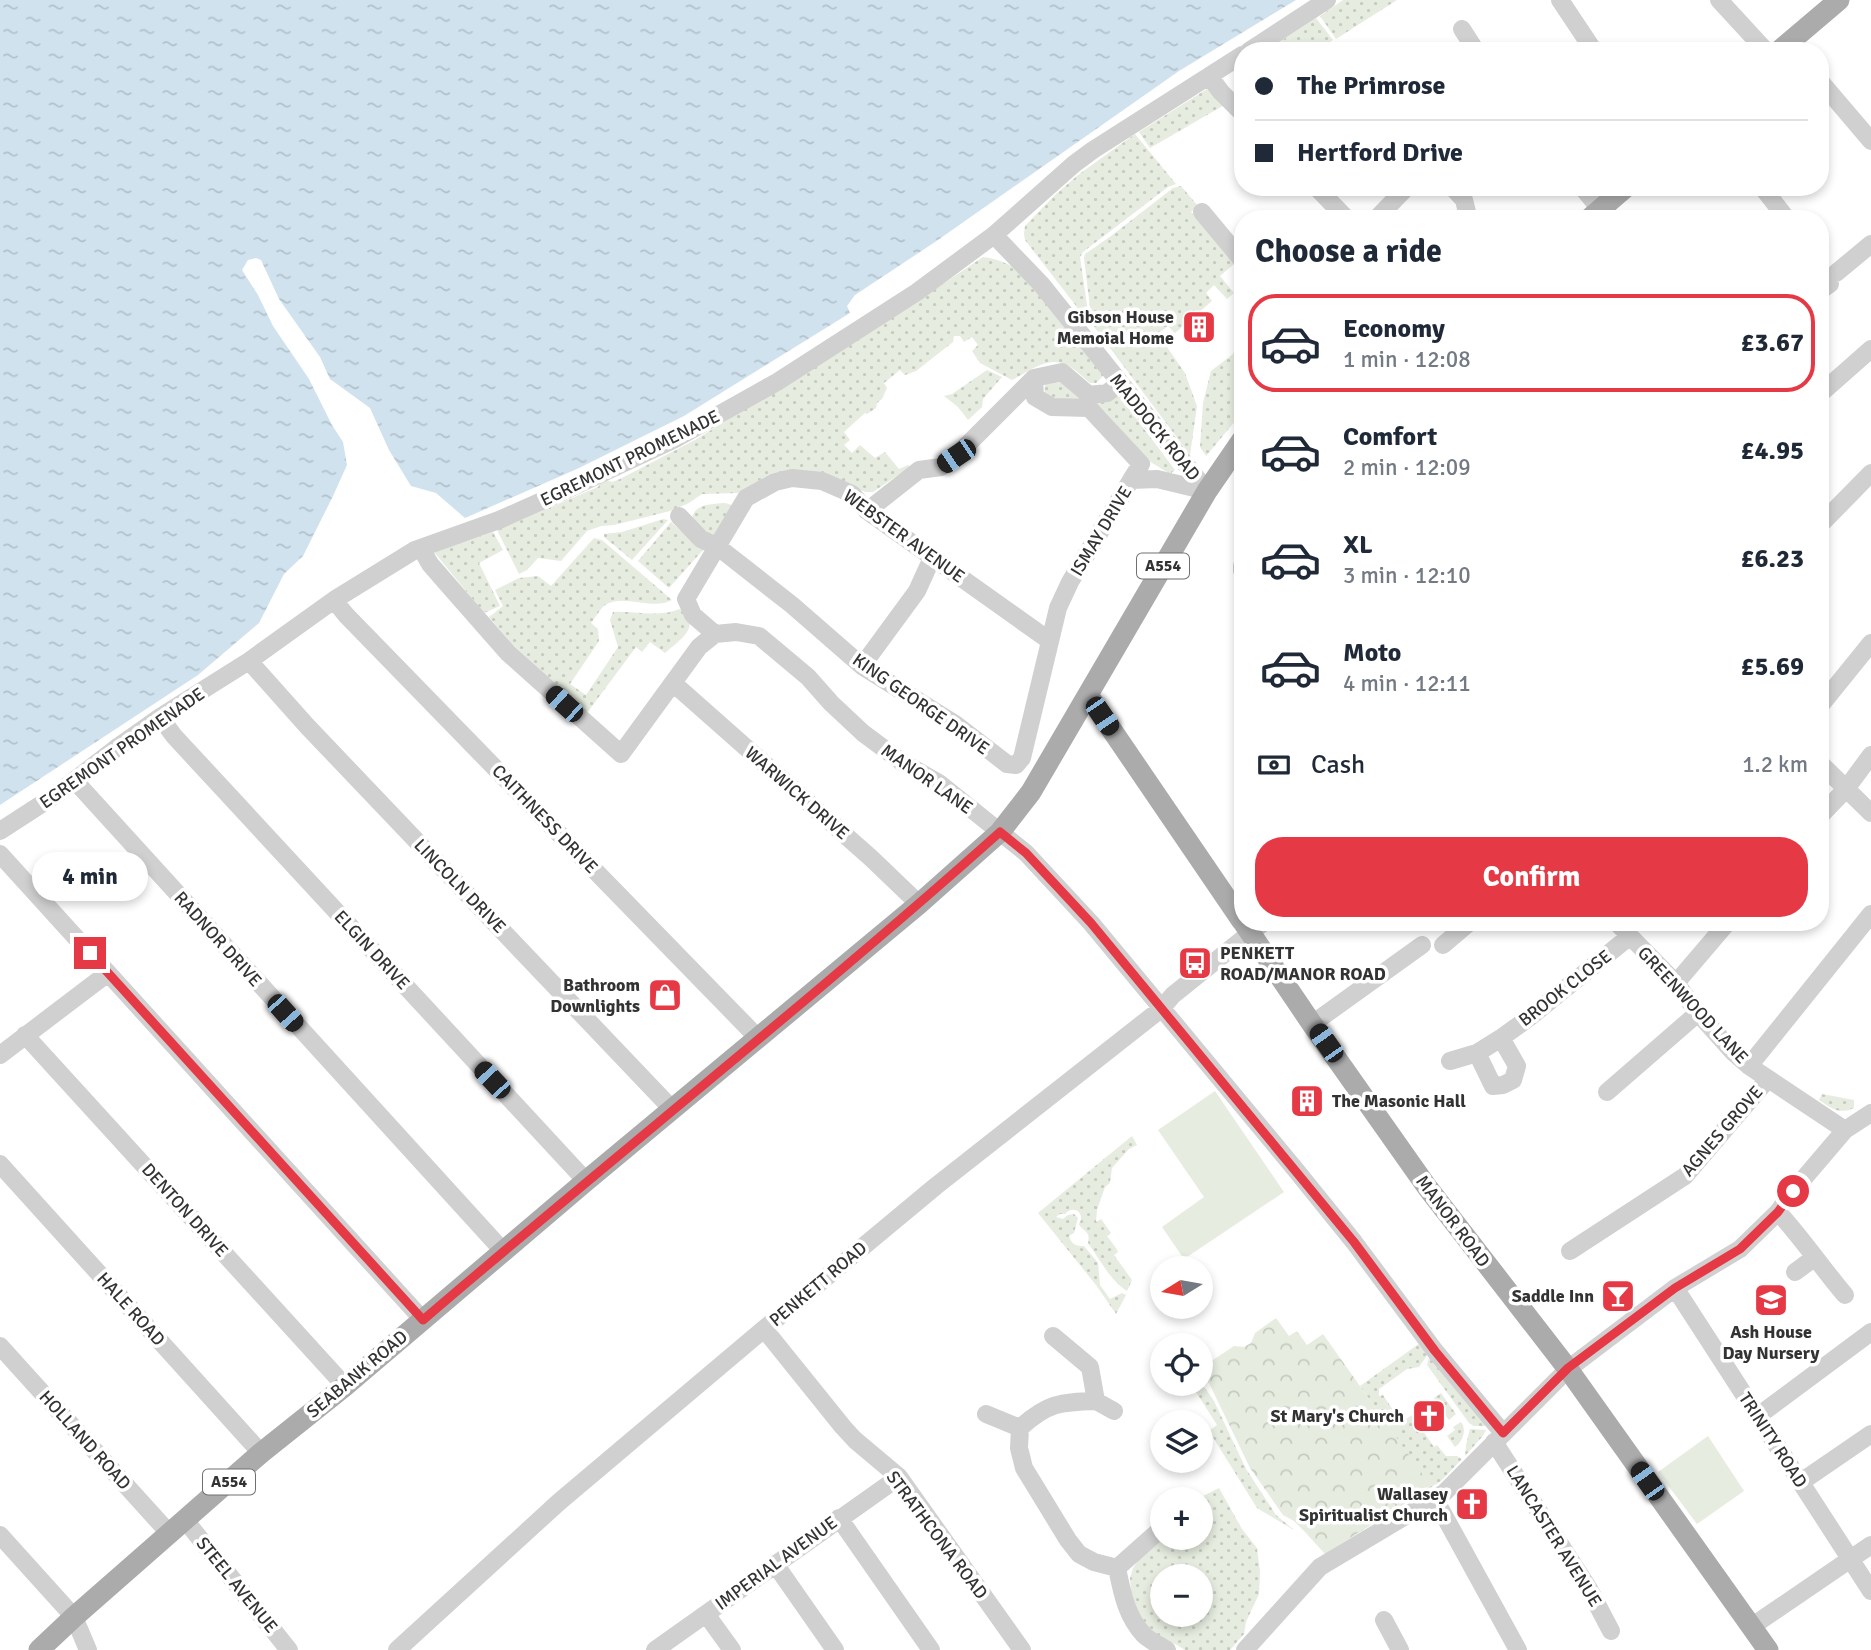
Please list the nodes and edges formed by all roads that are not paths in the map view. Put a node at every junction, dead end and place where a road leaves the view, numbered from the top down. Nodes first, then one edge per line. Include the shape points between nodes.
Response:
1 (1327, 0) edge
2 (1560, 0) edge
3 (1719, 0) edge
4 (1839, 0) edge
5 (1462, 29) dead end
6 (1262, 42) edge
7 (1470, 42) edge
8 (1588, 42) edge
9 (1758, 42) edge
10 (1793, 42) edge
11 (1234, 60) edge
12 (1209, 76) junction
13 (1829, 92) edge
14 (1234, 105) edge
15 (1871, 141) edge
16 (1325, 196) edge
17 (1616, 196) edge
18 (1769, 196) edge
19 (1338, 210) edge
20 (1600, 210) edge
21 (1780, 210) edge
22 (1202, 212) dead end
23 (994, 235) junction
24 (1871, 244) edge
25 (1234, 250) edge
26 (1829, 282) edge
27 (1871, 349) edge
28 (1034, 378) junction
29 (1119, 384) junction
30 (1829, 386) edge
31 (1234, 452) edge
32 (1871, 473) edge
33 (1132, 480) junction
34 (1207, 491) junction
35 (866, 511) junction
36 (679, 516) dead end
37 (1829, 516) edge
38 (718, 547) junction
39 (421, 548) junction
40 (932, 558) junction
41 (334, 600) junction
42 (715, 634) junction
43 (1050, 641) junction
44 (1871, 643) edge
45 (862, 666) junction
46 (255, 668) junction
47 (674, 683) junction
48 (1088, 695) junction
49 (1829, 695) edge
50 (1034, 712) joint
51 (160, 717) junction
52 (1871, 755) edge
53 (1829, 772) edge
54 (80, 787) junction
55 (1846, 789) junction
56 (1829, 807) edge
57 (1871, 813) edge
58 (0, 831) edge
59 (1000, 832) junction
60 (0, 854) edge
61 (1234, 902) edge
62 (919, 904) junction
63 (1871, 914) edge
64 (1243, 931) edge
65 (1254, 931) edge
66 (1460, 931) edge
67 (1624, 931) edge
68 (1720, 931) edge
69 (1629, 937) junction
70 (1422, 945) dead end
71 (1443, 946) dead end
72 (108, 973) junction
73 (1676, 983) junction
74 (1161, 1009) junction
75 (1698, 1013) junction
76 (1312, 1024) junction
77 (25, 1035) junction
78 (758, 1038) junction
79 (1501, 1038) junction
80 (1477, 1053) junction
81 (0, 1055) edge
82 (1450, 1061) dead end
83 (1749, 1066) junction
84 (1768, 1079) junction
85 (1607, 1092) dead end
86 (672, 1110) junction
87 (1869, 1114) edge
88 (1845, 1130) junction
89 (0, 1164) edge
90 (586, 1181) junction
91 (1778, 1212) junction
92 (503, 1251) junction
93 (1570, 1251) dead end
94 (1814, 1258) junction
95 (1796, 1272) dead end
96 (1675, 1288) junction
97 (1845, 1295) dead end
98 (423, 1320) junction
99 (764, 1329) junction
100 (1871, 1332) edge
101 (1053, 1336) dead end
102 (0, 1346) edge
103 (1568, 1368) junction
104 (345, 1386) junction
105 (1096, 1401) junction
106 (1114, 1411) dead end
107 (986, 1414) dead end
108 (1758, 1416) junction
109 (1020, 1428) junction
110 (1871, 1434) edge
111 (1499, 1438) junction
112 (261, 1453) junction
113 (899, 1477) junction
114 (1801, 1482) junction
115 (1435, 1499) junction
116 (839, 1518) junction
117 (177, 1526) junction
118 (0, 1535) edge
119 (1150, 1539) edge
120 (1871, 1545) edge
121 (1850, 1558) junction
122 (775, 1564) junction
123 (1117, 1568) junction
124 (1871, 1591) edge
125 (706, 1614) junction
126 (74, 1617) junction
127 (1384, 1620) dead end
128 (1751, 1627) junction
129 (1611, 1631) dead end
130 (40, 1650) edge
131 (88, 1650) edge
132 (289, 1650) edge
133 (397, 1650) edge
134 (655, 1650) edge
135 (732, 1650) edge
136 (835, 1650) edge
137 (931, 1650) edge
138 (1022, 1650) edge
139 (1167, 1650) edge
140 (1245, 1650) edge
141 (1400, 1650) edge
142 (1518, 1650) edge
143 (1768, 1650) edge

1 - 6 street
2 - 8 street
3 - 9 street
4 - 10 main road
5 - 7 street
11 - 12 street, EGREMONT PROMENADE
12 - 14 street
12 - 23 street, EGREMONT PROMENADE via 1093,150
13 - 15 street
16 - 19 street
17 - 20 main road
18 - 21 street
22 - 25 street
23 - 29 street, MADDOCK ROAD via 1041,284
23 - 39 street, EGREMONT PROMENADE via 917,292 777,382 677,438 499,520
24 - 26 street
27 - 30 street
28 - 29 street via 1062,372 1088,395 1107,393
28 - 33 street via 1035,397 1052,407 1090,408 1141,464
28 - 35 street via 956,456 941,467 919,470
29 - 34 street, MADDOCK ROAD
31 - 34 main road, SEABANK ROAD / A554
32 - 37 street
33 - 34 street via 1157,479
33 - 43 street, ISMAY DRIVE via 1070,582
34 - 48 main road, SEABANK ROAD / A554
35 - 38 street, WEBSTER AVENUE via 852,494 822,481 792,478 775,482 746,498
35 - 40 street, WEBSTER AVENUE
36 - 38 street, KING GEORGE DRIVE via 701,539
38 - 42 street via 687,599 693,615
38 - 45 street, KING GEORGE DRIVE
39 - 41 street, EGREMONT PROMENADE
39 - 47 street via 508,653 621,754
40 - 43 street, WEBSTER AVENUE
40 - 45 street via 917,591
41 - 46 street, EGREMONT PROMENADE
41 - 78 street, CAITHNESS DRIVE
42 - 47 street
42 - 59 street, MANOR LANE via 759,636 863,733 939,783
43 - 50 street, ISMAY DRIVE
44 - 49 street
45 - 50 street, KING GEORGE DRIVE via 955,724 1011,766 1022,758
46 - 51 street, EGREMONT PROMENADE
46 - 86 street, LINCOLN DRIVE
47 - 62 street, WARWICK DRIVE
48 - 59 main road, SEABANK ROAD / A554 via 1031,792
48 - 61 main road, MANOR ROAD
51 - 54 street, EGREMONT PROMENADE via 119,746
51 - 90 street, ELGIN DRIVE
52 - 55 street
53 - 55 street
54 - 58 street, EGREMONT PROMENADE
54 - 92 street, RADNOR DRIVE
55 - 56 street
55 - 57 street
59 - 62 main road, SEABANK ROAD / A554
59 - 74 street, MANOR LANE via 1026,853 1091,923
60 - 72 street
62 - 78 main road, SEABANK ROAD / A554
63 - 83 street
64 - 74 street, PENKETT ROAD
65 - 76 main road, MANOR ROAD
66 - 71 street
67 - 69 street, GREENWOOD LANE
68 - 73 street
69 - 73 street, GREENWOOD LANE
69 - 79 street, BROOK CLOSE
70 - 76 street
72 - 77 street
72 - 98 street
73 - 75 street, GREENWOOD LANE
74 - 99 street, PENKETT ROAD
74 - 111 street, MANOR LANE via 1354,1242
75 - 83 street, GREENWOOD LANE
75 - 85 street
76 - 103 main road, MANOR ROAD via 1431,1193
77 - 81 street
77 - 104 street, DENTON DRIVE
78 - 86 main road, SEABANK ROAD / A554
79 - 80 street, BROOK CLOSE
79 - 80 street, BROOK CLOSE via 1517,1066 1513,1080 1493,1086
80 - 82 street, BROOK CLOSE
83 - 84 street, GREENWOOD LANE
84 - 88 street, GREENWOOD LANE
84 - 93 street, AGNES GROVE via 1685,1176
86 - 90 main road, SEABANK ROAD / A554
87 - 88 street
88 - 91 street
89 - 112 street, HALE ROAD
90 - 92 main road, SEABANK ROAD / A554
91 - 94 street
91 - 96 street via 1740,1249
92 - 98 main road, SEABANK ROAD / A554
94 - 95 street
94 - 97 street
96 - 103 street
96 - 108 street, TRINITY ROAD
98 - 104 main road, SEABANK ROAD / A554
99 - 113 street, STRATHCONA ROAD via 843,1427
99 - 133 street, PENKETT ROAD via 559,1502
100 - 108 street
101 - 105 street via 1090,1367
102 - 117 street, HOLLAND ROAD
103 - 111 street
103 - 128 main road, MANOR ROAD
104 - 112 main road, SEABANK ROAD / A554
105 - 106 street
105 - 109 street via 1052,1405
107 - 109 street
108 - 114 street, TRINITY ROAD
109 - 123 street via 1024,1468 1068,1540 1079,1554
110 - 114 street
111 - 115 street
111 - 129 street, LANCASTER AVENUE
112 - 117 main road, SEABANK ROAD / A554
113 - 116 street, IMPERIAL AVENUE
113 - 138 street, STRATHCONA ROAD
114 - 121 street, TRINITY ROAD
115 - 140 street via 1320,1567
115 - 142 street
116 - 122 street, IMPERIAL AVENUE
116 - 137 street
117 - 126 main road, SEABANK ROAD / A554
117 - 132 street, STEEL AVENUE
118 - 126 street
119 - 123 street
120 - 121 street
121 - 124 street, TRINITY ROAD
121 - 128 street
122 - 125 street, IMPERIAL AVENUE
122 - 136 street
123 - 139 street via 1130,1615 1145,1636
125 - 134 street, IMPERIAL AVENUE
125 - 135 street
126 - 130 main road, SEABANK ROAD / A554
126 - 131 street
127 - 141 street
128 - 143 main road, MANOR ROAD

